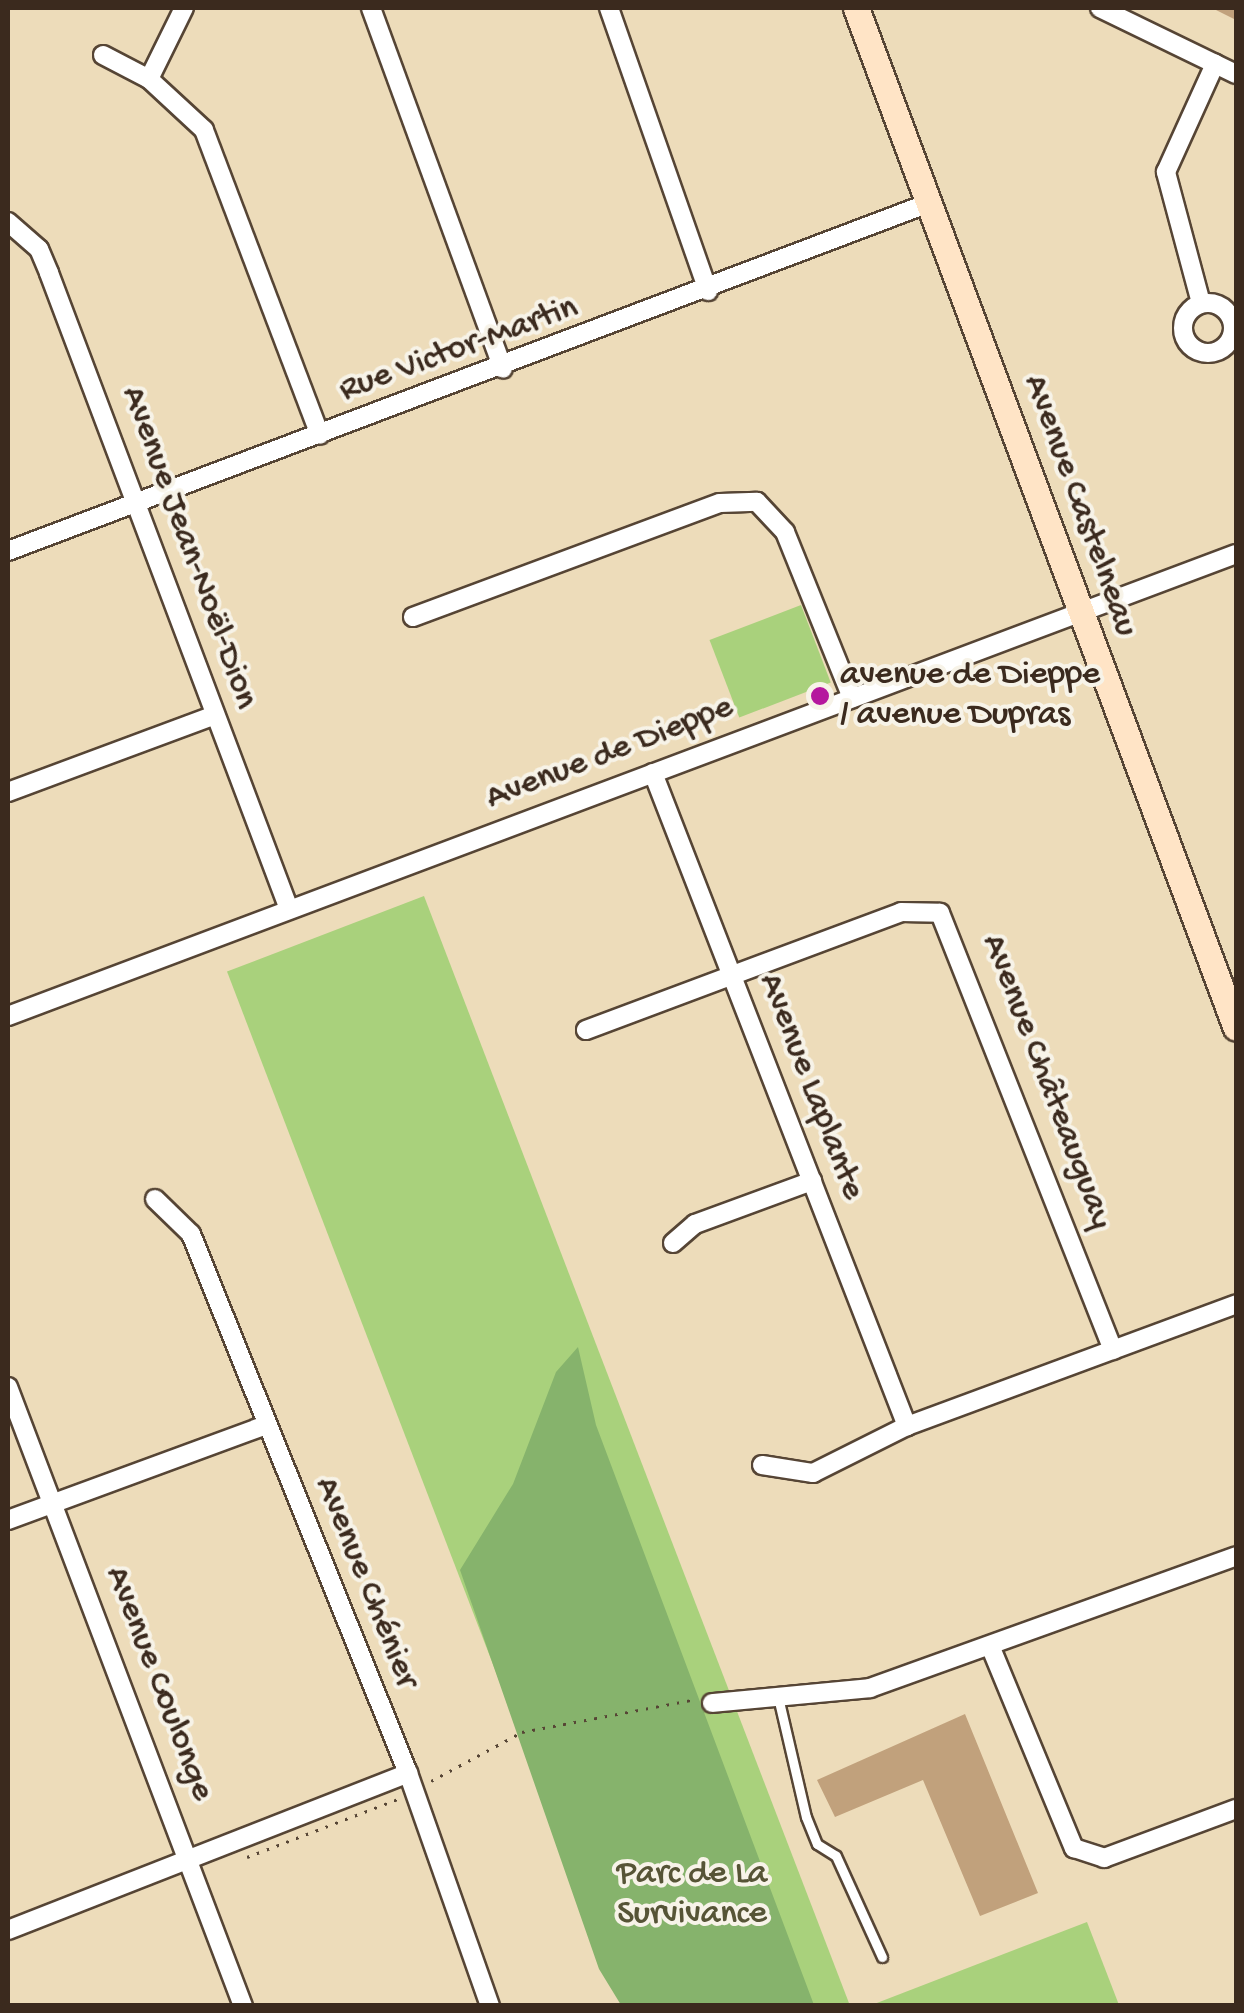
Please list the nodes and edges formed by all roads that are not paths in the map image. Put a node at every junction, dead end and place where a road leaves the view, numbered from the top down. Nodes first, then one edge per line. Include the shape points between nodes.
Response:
1 (184, 8) edge
2 (372, 8) edge
3 (608, 8) edge
4 (856, 8) edge
5 (1100, 8) edge
6 (103, 56) dead end
7 (1215, 64) junction
8 (1236, 74) edge
9 (149, 79) junction
10 (929, 203) junction
11 (8, 222) edge
12 (708, 291) junction
13 (1201, 304) dead end
14 (503, 369) junction
15 (320, 436) junction
16 (138, 501) junction
17 (8, 550) edge
18 (1236, 554) edge
19 (1080, 612) junction
20 (414, 617) dead end
21 (852, 698) junction
22 (215, 715) junction
23 (653, 773) junction
24 (8, 792) edge
25 (289, 910) junction
26 (732, 975) junction
27 (8, 1016) edge
28 (1236, 1028) edge
29 (586, 1030) dead end
30 (812, 1182) junction
31 (155, 1199) dead end
32 (673, 1242) dead end
33 (1236, 1304) edge
34 (1113, 1350) junction
35 (8, 1387) edge
36 (264, 1426) junction
37 (907, 1426) junction
38 (762, 1465) dead end
39 (54, 1503) junction
40 (8, 1520) edge
41 (1236, 1556) edge
42 (992, 1648) junction
43 (778, 1697) junction
44 (712, 1703) dead end
45 (408, 1773) junction
46 (1236, 1809) edge
47 (191, 1860) junction
48 (8, 1930) edge
49 (882, 1957) dead end
50 (243, 2006) edge
51 (490, 2006) edge

1 - 9 street
2 - 14 street
3 - 12 street
4 - 10 street, Avenue Castelneau
5 - 7 street
6 - 9 street
7 - 8 street
7 - 13 street via 1166,172
9 - 15 street via 204,130
10 - 12 street, Rue Victor-Martin
10 - 19 street, Avenue Castelneau
11 - 16 street, Avenue Jean-Noël-Dion via 39,249
12 - 14 street, Rue Victor-Martin
14 - 15 street, Rue Victor-Martin
15 - 16 street, Rue Victor-Martin
16 - 17 street, Rue Victor-Martin
16 - 22 street, Avenue Jean-Noël-Dion
18 - 19 street, Avenue de Dieppe
19 - 21 street, Avenue de Dieppe
19 - 28 street, Avenue Castelneau
20 - 21 street via 720,503 758,502 785,532
21 - 23 street, Avenue de Dieppe
22 - 24 street
22 - 25 street, Avenue Jean-Noël-Dion
23 - 25 street, Avenue de Dieppe
23 - 26 street, Avenue Laplante
25 - 27 street, Avenue de Dieppe
26 - 29 street, Avenue Châteauguay
26 - 30 street, Avenue Laplante
26 - 34 street, Avenue Châteauguay via 901,912 940,913
30 - 32 street via 694,1224
30 - 37 street, Avenue Laplante
31 - 36 street, Avenue Chénier via 192,1234
33 - 34 street
34 - 37 street
35 - 39 street, Avenue Coulonge
36 - 39 street
36 - 45 street, Avenue Chénier
37 - 38 street via 813,1474
39 - 40 street
39 - 47 street, Avenue Coulonge
41 - 42 street
42 - 43 street via 870,1688
42 - 46 street via 1074,1848 1104,1858
43 - 44 street
43 - 49 lane via 806,1817 817,1844 836,1856
45 - 47 street
45 - 51 street, Avenue Chénier
47 - 48 street
47 - 50 street, Avenue Coulonge

